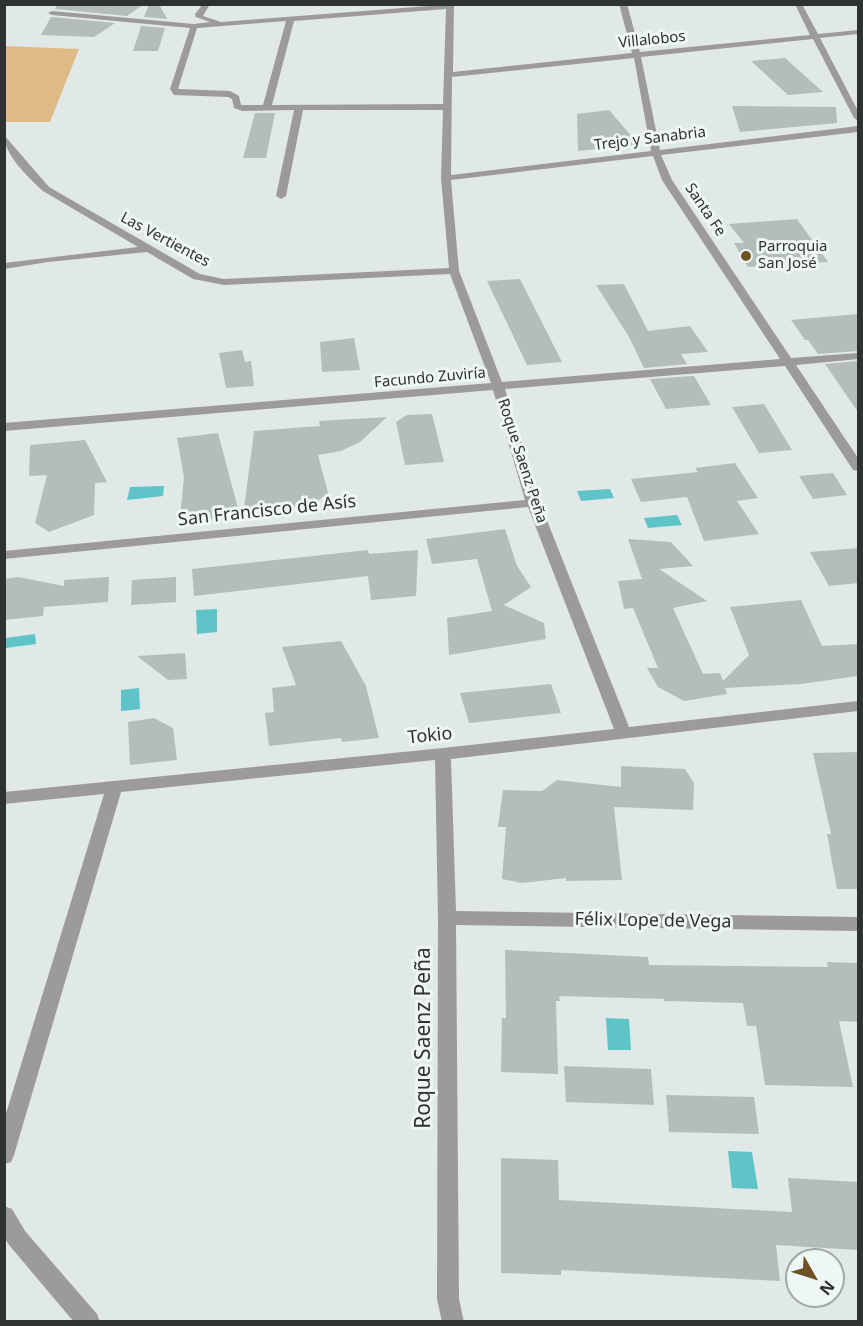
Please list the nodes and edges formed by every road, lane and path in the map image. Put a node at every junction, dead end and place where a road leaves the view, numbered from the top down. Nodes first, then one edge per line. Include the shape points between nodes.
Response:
1 (207, 4) edge
2 (337, 4) edge
3 (623, 4) edge
4 (798, 4) edge
5 (450, 5) edge
6 (52, 13) dead end
7 (335, 15) junction
8 (290, 20) junction
9 (225, 24) junction
10 (194, 26) junction
11 (858, 32) edge
12 (817, 36) junction
13 (637, 55) junction
14 (447, 75) junction
15 (446, 107) junction
16 (267, 108) junction
17 (299, 108) junction
18 (858, 118) edge
19 (858, 129) edge
20 (4, 138) edge
21 (656, 153) junction
22 (446, 178) junction
23 (281, 196) dead end
24 (149, 249) junction
25 (4, 266) edge
26 (454, 271) junction
27 (858, 356) edge
28 (790, 362) junction
29 (498, 387) junction
30 (4, 426) edge
31 (858, 467) edge
32 (533, 503) junction
33 (4, 555) edge
34 (858, 706) edge
35 (622, 732) junction
36 (443, 754) junction
37 (114, 787) junction
38 (4, 798) edge
39 (447, 918) junction
40 (858, 924) edge
41 (4, 1155) edge
42 (4, 1216) edge
43 (89, 1322) edge
44 (453, 1322) edge

1 - 9 street via 200,18
2 - 7 street
3 - 13 street, Santa Fe
4 - 12 street
5 - 7 street
5 - 14 street, Roque Saenz Peña
6 - 10 street
7 - 8 street
8 - 9 street
8 - 16 street
9 - 10 street
10 - 16 street via 174,91 230,94 236,98 237,106
11 - 12 street, Villalobos
12 - 13 street, Villalobos
12 - 18 street
13 - 14 street, Villalobos
13 - 21 street, Santa Fe
14 - 15 street, Roque Saenz Peña
15 - 17 street
15 - 22 street, Roque Saenz Peña
16 - 17 street
17 - 23 street
19 - 21 street, Trejo y Sanabria
20 - 24 street, Las Vertientes via 46,189
21 - 22 street, Trejo y Sanabria
21 - 28 street, Santa Fe via 667,180
22 - 26 street, Roque Saenz Peña
24 - 25 street
24 - 26 street, Las Vertientes via 197,277 224,282
26 - 29 street, Roque Saenz Peña
27 - 28 street, Facundo Zuviría
28 - 29 street, Facundo Zuviría
28 - 31 street, Santa Fe
29 - 30 street, Facundo Zuviría
29 - 32 street, Roque Saenz Peña
32 - 33 street, San Francisco de Asís
32 - 35 street, Roque Saenz Peña
34 - 35 street, Tokio
35 - 36 street, Tokio
36 - 37 street, Tokio
36 - 39 street, Roque Saenz Peña
37 - 38 street, Tokio
37 - 41 street
39 - 40 street, Félix Lope de Vega
39 - 44 street, Roque Saenz Peña via 448,1299
42 - 43 street via 17,1238

